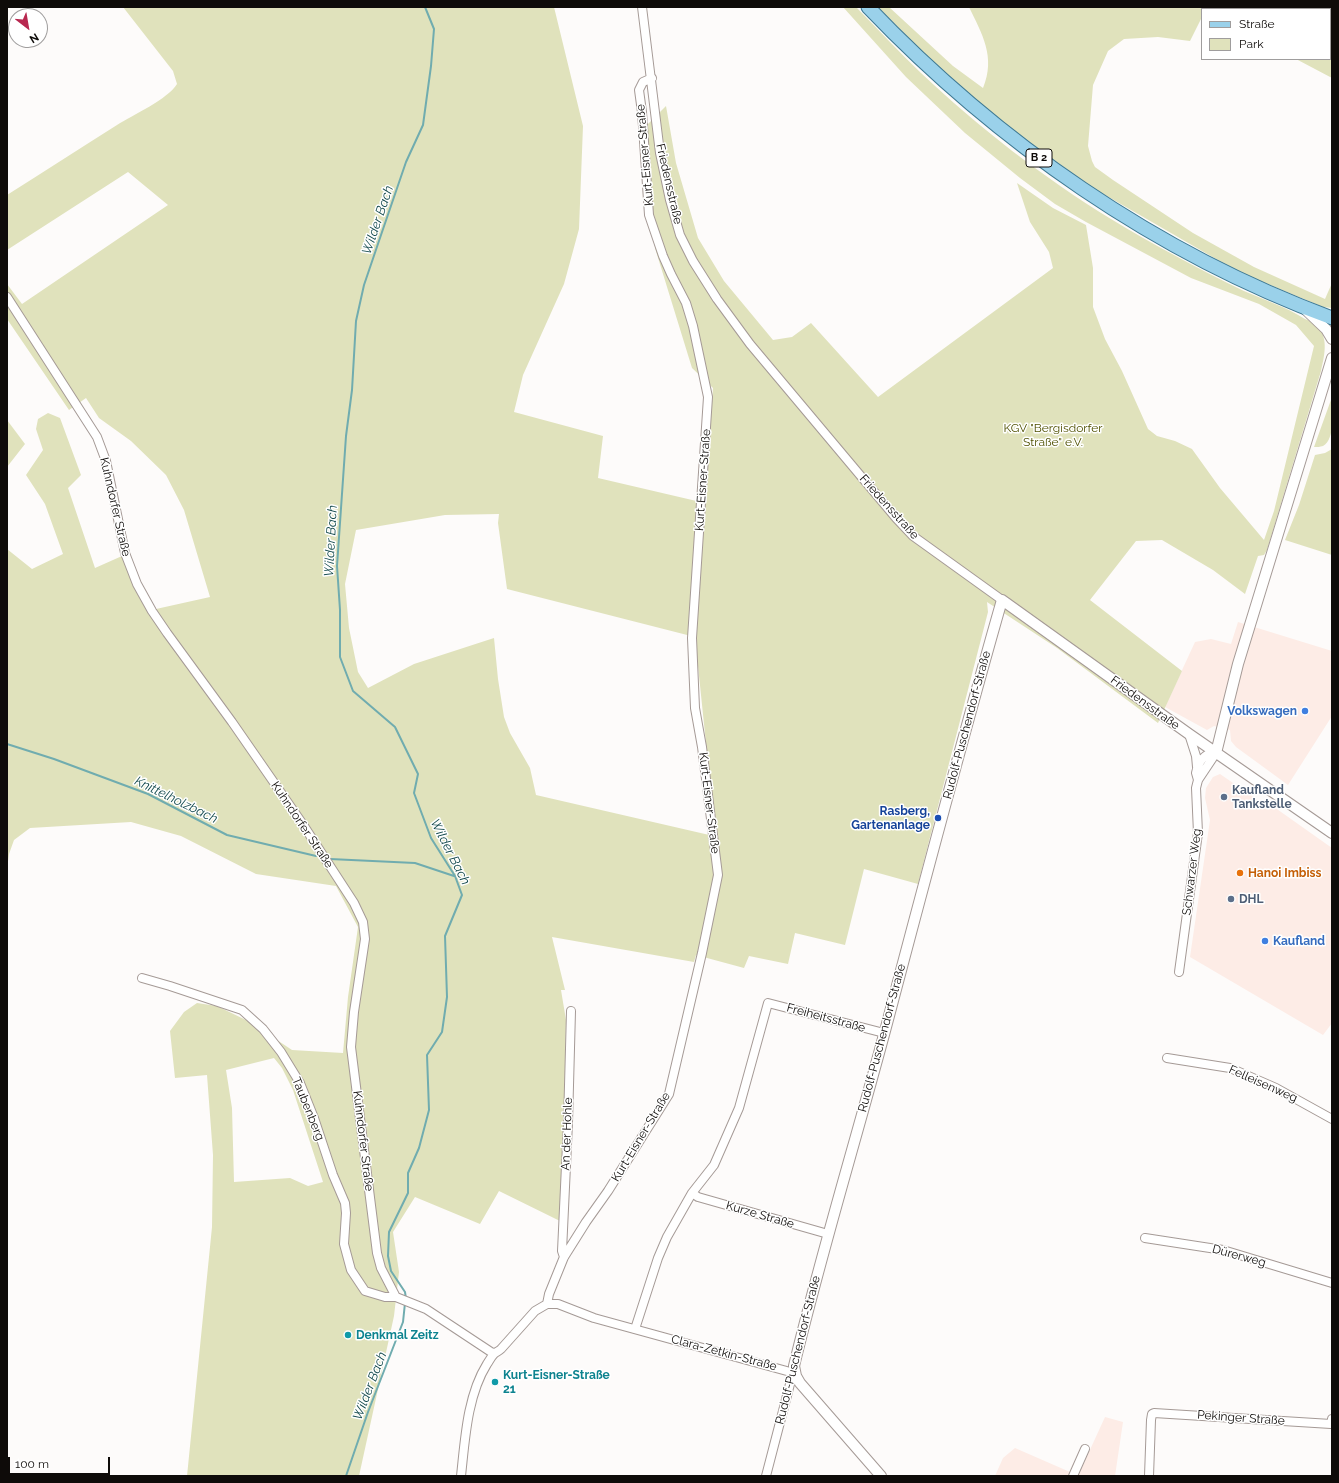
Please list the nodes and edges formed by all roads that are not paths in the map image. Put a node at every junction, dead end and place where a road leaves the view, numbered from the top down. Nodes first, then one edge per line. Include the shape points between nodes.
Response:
1 (642, 7) edge
2 (868, 7) edge
3 (652, 78) junction
4 (7, 297) edge
5 (1303, 307) junction
6 (1332, 318) edge
7 (1332, 339) edge
8 (1332, 358) edge
9 (1002, 600) junction
10 (1189, 734) junction
11 (1216, 753) junction
12 (1197, 767) junction
13 (1198, 780) junction
14 (1332, 833) edge
15 (1178, 972) dead end
16 (142, 978) dead end
17 (571, 1011) dead end
18 (884, 1033) junction
19 (1167, 1058) dead end
20 (1332, 1119) edge
21 (692, 1193) junction
22 (828, 1234) junction
23 (1145, 1238) dead end
24 (564, 1257) junction
25 (1332, 1283) edge
26 (402, 1299) junction
27 (547, 1304) junction
28 (635, 1329) junction
29 (494, 1353) junction
30 (794, 1372) junction
31 (1332, 1422) edge
32 (1085, 1449) dead end
33 (461, 1476) edge
34 (766, 1476) edge
35 (881, 1476) edge
36 (1073, 1476) edge
37 (1149, 1476) edge

1 - 3 street, Friedensstraße
2 - 5 main road, B 2 via 959,94 1020,144 1075,184 1178,247
3 - 9 street, Friedensstraße via 660,153 680,235 716,299 750,344 913,536
3 - 24 street, Kurt-Eisner-Straße via 643,82 639,90 649,215 670,274 686,303 708,397 692,638 695,708 718,875 669,1094
4 - 26 street, Kuhndorfer Straße via 98,437 106,461 125,553 137,584 152,611 302,823 354,903 363,922 365,939 351,1047 377,1253 381,1268
5 - 6 main road, B 2
5 - 7 street via 1326,329
8 - 11 street via 1238,664
9 - 10 street, Friedensstraße
9 - 18 street, Rudolf-Puschendorf-Straße via 953,772
10 - 11 street, Friedensstraße
10 - 12 street
11 - 12 street via 1207,754
11 - 13 street, Schwarzer Weg
11 - 14 street, Friedensstraße
12 - 13 street
13 - 15 street, Schwarzer Weg via 1198,833
16 - 26 street, Taubenberg via 242,1010 263,1029 300,1083 314,1118 345,1203 344,1244 351,1270 366,1291
17 - 24 street, An der Hohle via 562,1251
18 - 21 street, Freiheitsstraße via 768,1003 739,1108 714,1165
18 - 22 street, Rudolf-Puschendorf-Straße
19 - 20 street, Felleisenweg via 1230,1068 1276,1088
21 - 22 street, Kurze Straße
21 - 28 street via 662,1248
22 - 30 street, Rudolf-Puschendorf-Straße
23 - 25 street, Dürerweg via 1223,1250
24 - 27 street, Kurt-Eisner-Straße
26 - 29 street via 435,1314
27 - 28 street, Clara-Zetkin-Straße via 558,1304 589,1317
27 - 29 street via 535,1311
28 - 30 street, Clara-Zetkin-Straße
29 - 33 street via 474,1390
30 - 34 street, Rudolf-Puschendorf-Straße
30 - 35 street via 800,1383
31 - 37 street, Pekinger Straße via 1154,1413
32 - 36 street

